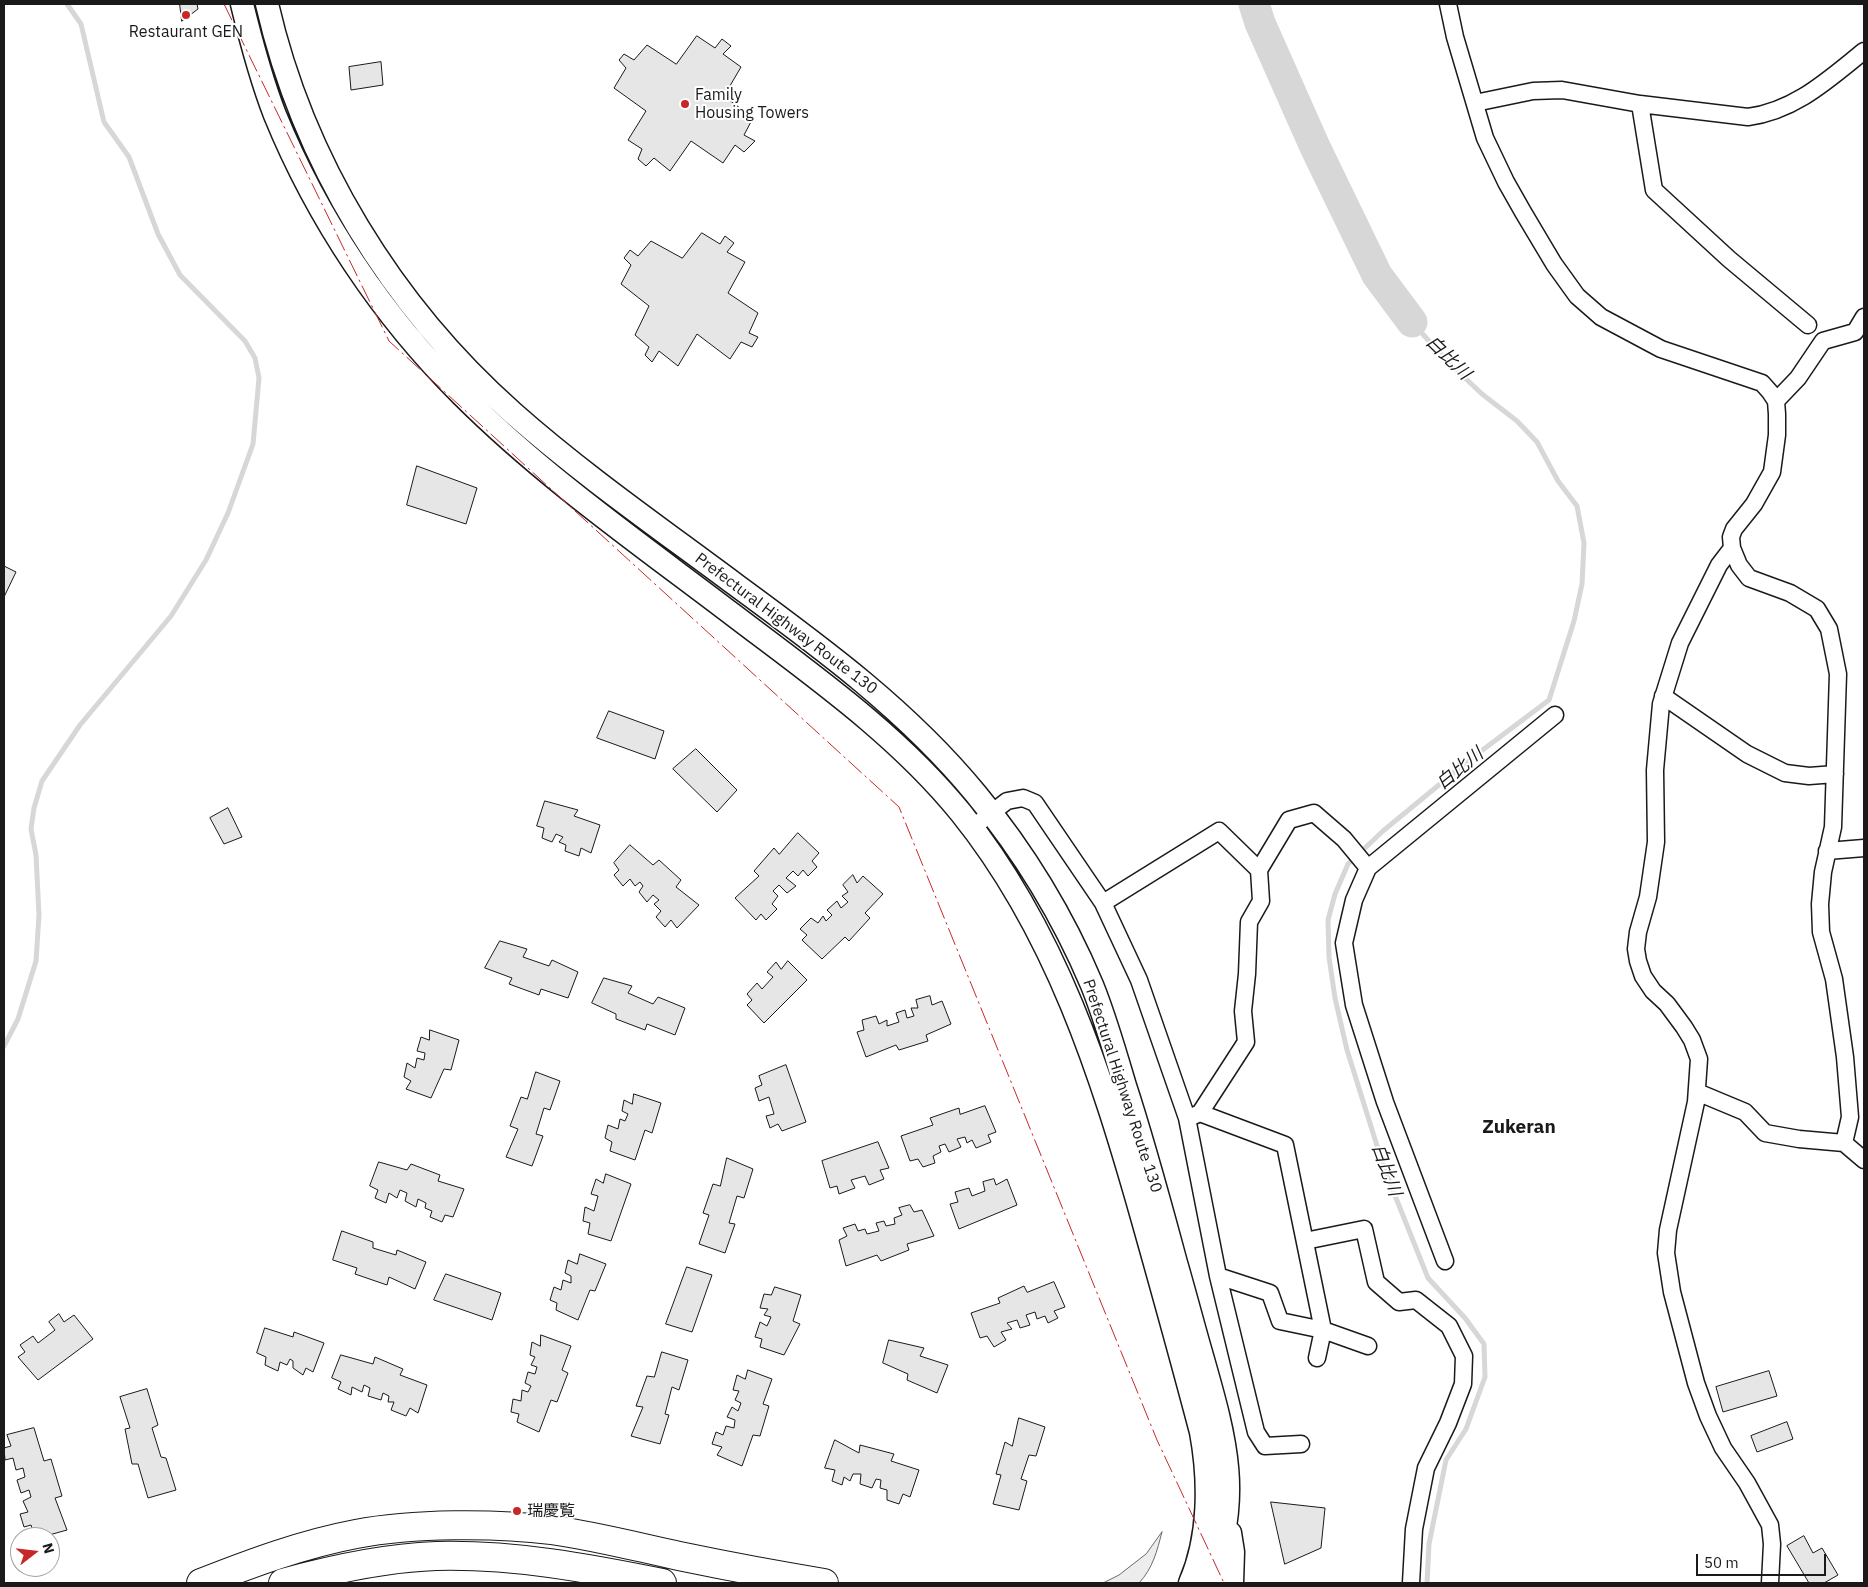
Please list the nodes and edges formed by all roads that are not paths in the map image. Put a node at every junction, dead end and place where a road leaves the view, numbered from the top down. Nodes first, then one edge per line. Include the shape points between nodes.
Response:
1 (242, 4) edge
2 (267, 4) edge
3 (1448, 4) edge
4 (1864, 52) edge
5 (1475, 103) junction
6 (1640, 104) junction
7 (1864, 316) edge
8 (1808, 325) dead end
9 (1776, 402) junction
10 (1732, 548) junction
11 (1663, 696) junction
12 (1555, 715) dead end
13 (1835, 774) junction
14 (991, 812) junction
15 (972, 828) junction
16 (1864, 848) edge
17 (1828, 851) junction
18 (1366, 866) junction
19 (1258, 870) junction
20 (1103, 903) junction
21 (1697, 1092) junction
22 (1193, 1116) junction
23 (1844, 1143) junction
24 (1864, 1160) edge
25 (1305, 1241) junction
26 (1445, 1261) dead end
27 (1218, 1276) junction
28 (1323, 1330) junction
29 (1368, 1346) dead end
30 (1316, 1358) dead end
31 (1301, 1444) dead end
32 (1207, 1481) junction
33 (1227, 1522) junction
34 (201, 1583) edge
35 (283, 1583) edge
36 (662, 1583) edge
37 (824, 1583) edge
38 (1173, 1583) edge
39 (1190, 1583) edge
40 (1209, 1583) edge
41 (1232, 1583) edge
42 (1411, 1583) edge
43 (1770, 1583) edge

1 - 15 main road, Prefectural Highway Route 130 via 251,43 275,114 321,210 358,269 428,358 462,395 528,455 858,712 929,778
2 - 14 main road, Prefectural Highway Route 130 via 299,108 338,193 371,248 444,344 510,411 543,439 828,653 875,692 953,768
3 - 5 street
4 - 6 street via 1795,103 1764,115 1748,117
5 - 6 street via 1533,91 1562,90
5 - 9 street via 1485,138 1506,182 1554,264 1577,296 1601,317 1661,349 1762,383
6 - 8 street via 1654,190
7 - 9 street via 1855,332 1824,341
9 - 10 street via 1777,435 1772,472 1754,504 1734,529
10 - 11 street via 1719,565 1680,643
10 - 13 street via 1749,578 1790,593 1817,609 1829,629 1838,674
11 - 13 street via 1747,754 1785,773 1809,776
11 - 21 street via 1655,770 1656,842 1636,949 1643,976 1692,1040 1699,1059
12 - 18 street
13 - 17 street via 1833,827
14 - 15 street
14 - 20 street via 1007,801 1023,798 1035,803
14 - 33 main road, Prefectural Highway Route 130 via 1057,912 1092,986 1117,1059 1220,1419 1229,1487
15 - 32 main road, Prefectural Highway Route 130 via 1034,923 1070,997 1096,1064 1201,1432
16 - 17 street
17 - 23 street via 1820,904 1821,932 1834,979 1845,1057 1850,1117
18 - 19 street via 1350,846 1314,813 1289,820
18 - 26 street via 1344,943 1354,1005 1385,1102
19 - 20 street via 1218,831
19 - 22 street via 1262,901 1249,922 1243,1011 1246,1042
20 - 22 street via 1139,980
21 - 23 street via 1745,1112 1765,1133
21 - 43 street via 1666,1253 1672,1292 1708,1416 1723,1448 1770,1525
22 - 25 street via 1286,1144
22 - 27 street
23 - 24 street
25 - 28 street
25 - 42 street via 1364,1230 1376,1282 1399,1302 1416,1300 1449,1326 1464,1356 1463,1384 1426,1468 1414,1529
27 - 28 street via 1270,1293 1280,1321
27 - 31 street via 1256,1432 1265,1446
28 - 29 street
28 - 30 street
32 - 38 main road via 1186,1556
32 - 39 main road, Prefectural Highway Route 130 via 1205,1521
33 - 40 main road, Prefectural Highway Route 130
33 - 41 main road via 1233,1552
34 - 37 highway via 272,1556 356,1534 392,1529 472,1526 552,1530
35 - 36 highway via 363,1564 436,1556 508,1558 587,1568

